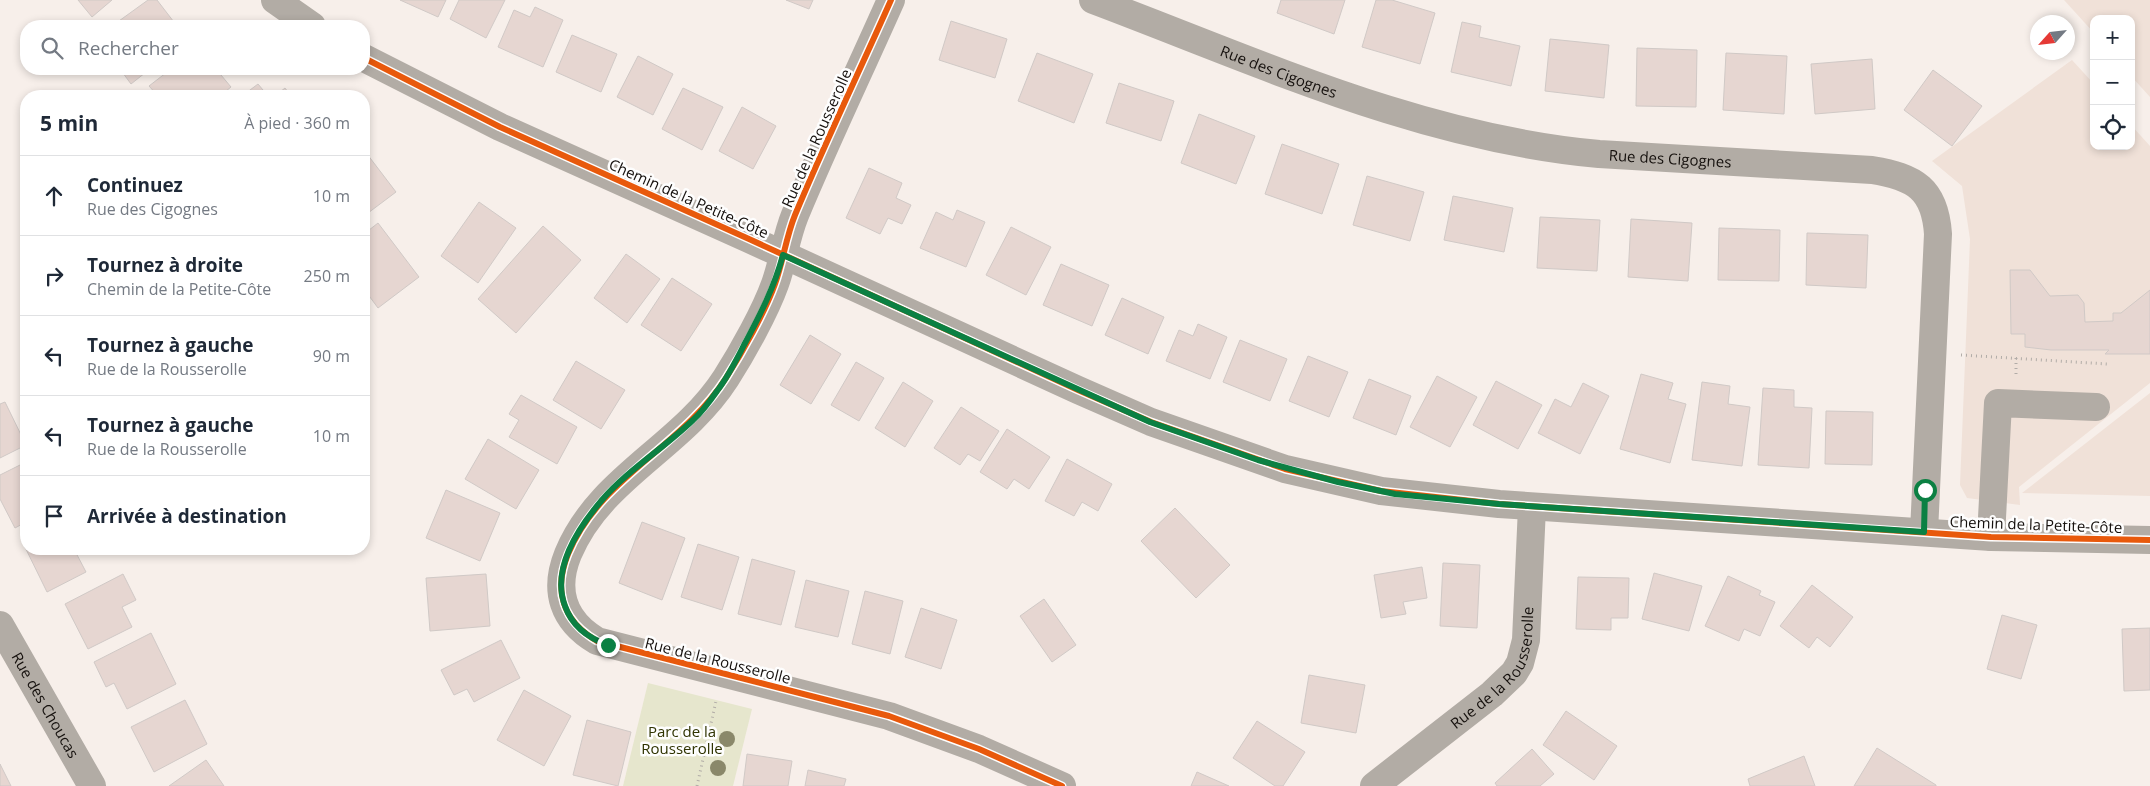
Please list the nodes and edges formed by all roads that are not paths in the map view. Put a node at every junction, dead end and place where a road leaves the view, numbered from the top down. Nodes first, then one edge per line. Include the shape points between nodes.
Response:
1 (275, 0) edge
2 (891, 0) edge
3 (1093, 0) edge
4 (303, 20) edge
5 (370, 61) edge
6 (783, 255) junction
7 (2096, 407) dead end
8 (1532, 507) junction
9 (1924, 532) junction
10 (1992, 537) junction
11 (2150, 540) edge
12 (0, 625) edge
13 (92, 786) edge
14 (1062, 786) edge
15 (1374, 786) edge

1 - 4 street
2 - 6 street, Rue de la Rousserolle via 796,214
3 - 9 street, Rue des Cigognes via 1383,110 1500,140 1599,154 1872,170 1911,182 1925,192 1933,204 1938,234
5 - 6 street, Chemin de la Petite-Côte via 500,127
6 - 8 street, Chemin de la Petite-Côte via 1150,422 1228,450 1285,469 1381,491
6 - 14 street, Rue de la Rousserolle via 769,300 717,391 695,418 602,500 576,538 561,579 563,602 571,619 586,635 608,645 889,716 979,749
7 - 10 street via 1998,403
8 - 9 street, Chemin de la Petite-Côte
8 - 15 street, Rue de la Rousserolle via 1526,640 1517,668 1506,682
9 - 10 street, Chemin de la Petite-Côte
10 - 11 street, Chemin de la Petite-Côte
12 - 13 street, Rue des Choucas

